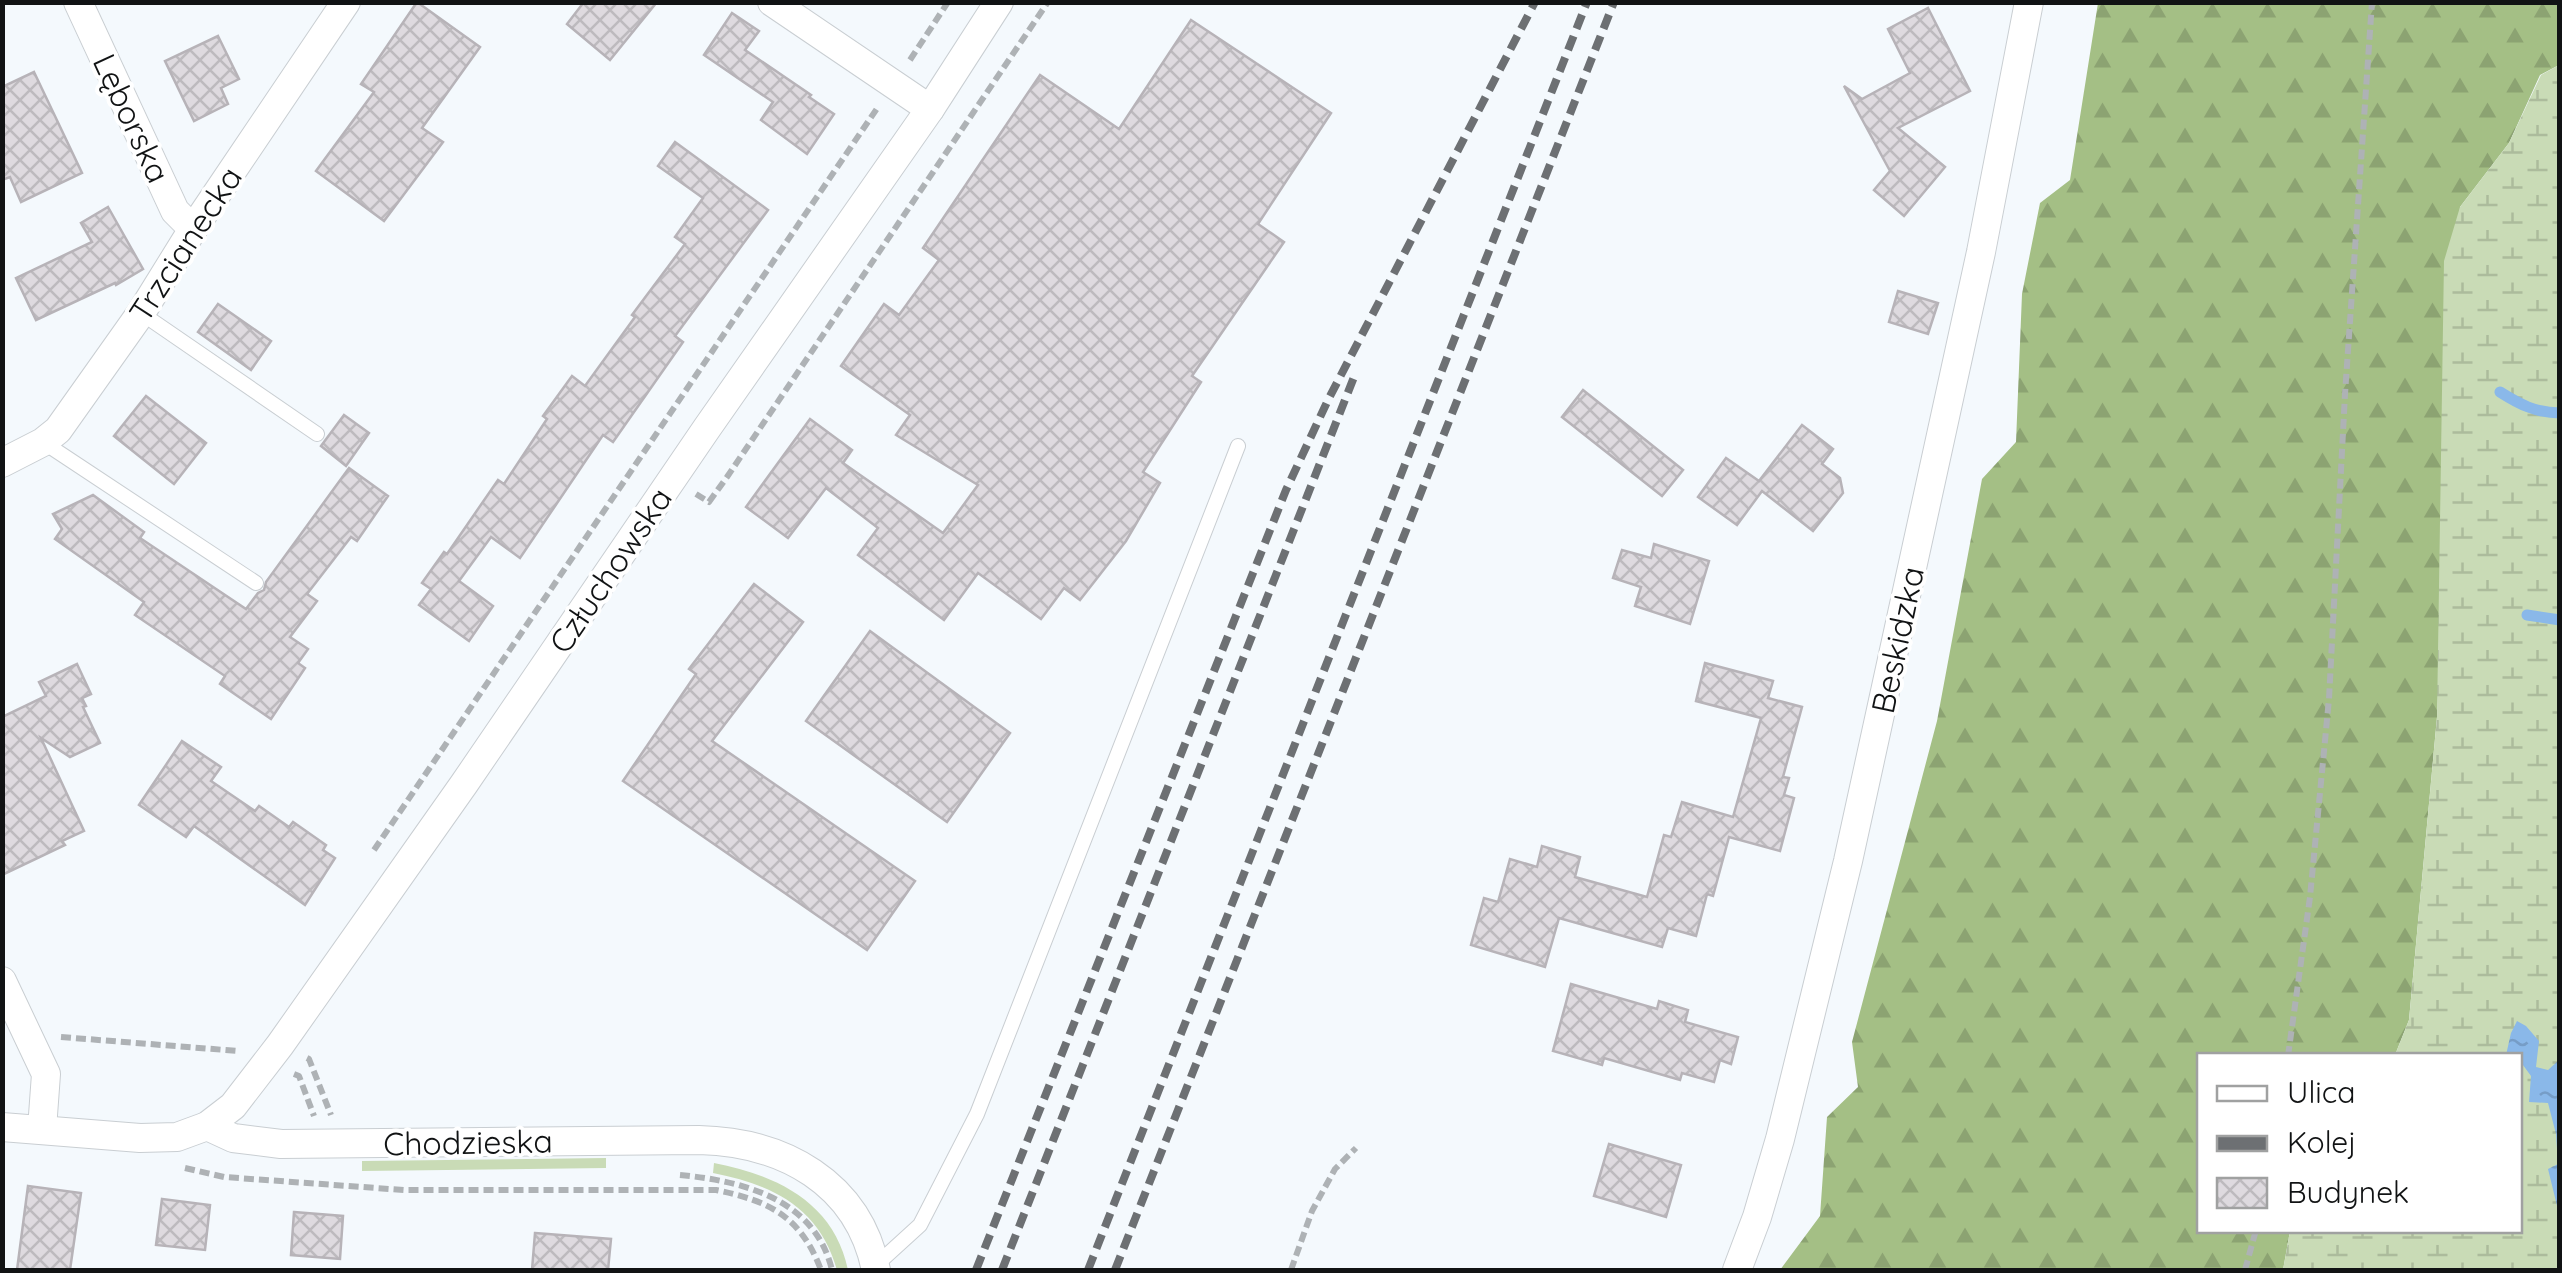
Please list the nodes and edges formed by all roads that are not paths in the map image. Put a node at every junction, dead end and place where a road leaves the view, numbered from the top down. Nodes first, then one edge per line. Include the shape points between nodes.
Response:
1 (78, 2) edge
2 (346, 2) edge
3 (772, 2) edge
4 (1000, 2) edge
5 (2028, 2) edge
6 (930, 108) junction
7 (193, 229) junction
8 (141, 313) junction
9 (316, 434) dead end
10 (43, 442) junction
11 (1238, 446) dead end
12 (2, 463) edge
13 (256, 583) dead end
14 (2, 981) edge
15 (2, 1126) edge
16 (207, 1126) junction
17 (42, 1130) junction
18 (876, 1268) edge
19 (1736, 1270) edge

1 - 7 street, Lęborska via 175,211
2 - 7 street, Trzcianecka
3 - 6 street
4 - 6 street, Człuchowska
5 - 19 street, Beskidzka via 1981,252 1848,861 1780,1139
6 - 16 street, Człuchowska via 274,1054 233,1106
7 - 8 street, Trzcianecka
8 - 9 lane
8 - 10 street, Trzcianecka
10 - 12 street, Trzcianecka
10 - 13 lane
11 - 18 lane via 977,1114 920,1224
14 - 17 street via 46,1074
15 - 17 street
16 - 17 street via 177,1137 140,1138
16 - 18 street, Chodzieska via 233,1138 282,1144 699,1140 755,1146 825,1181 855,1218

